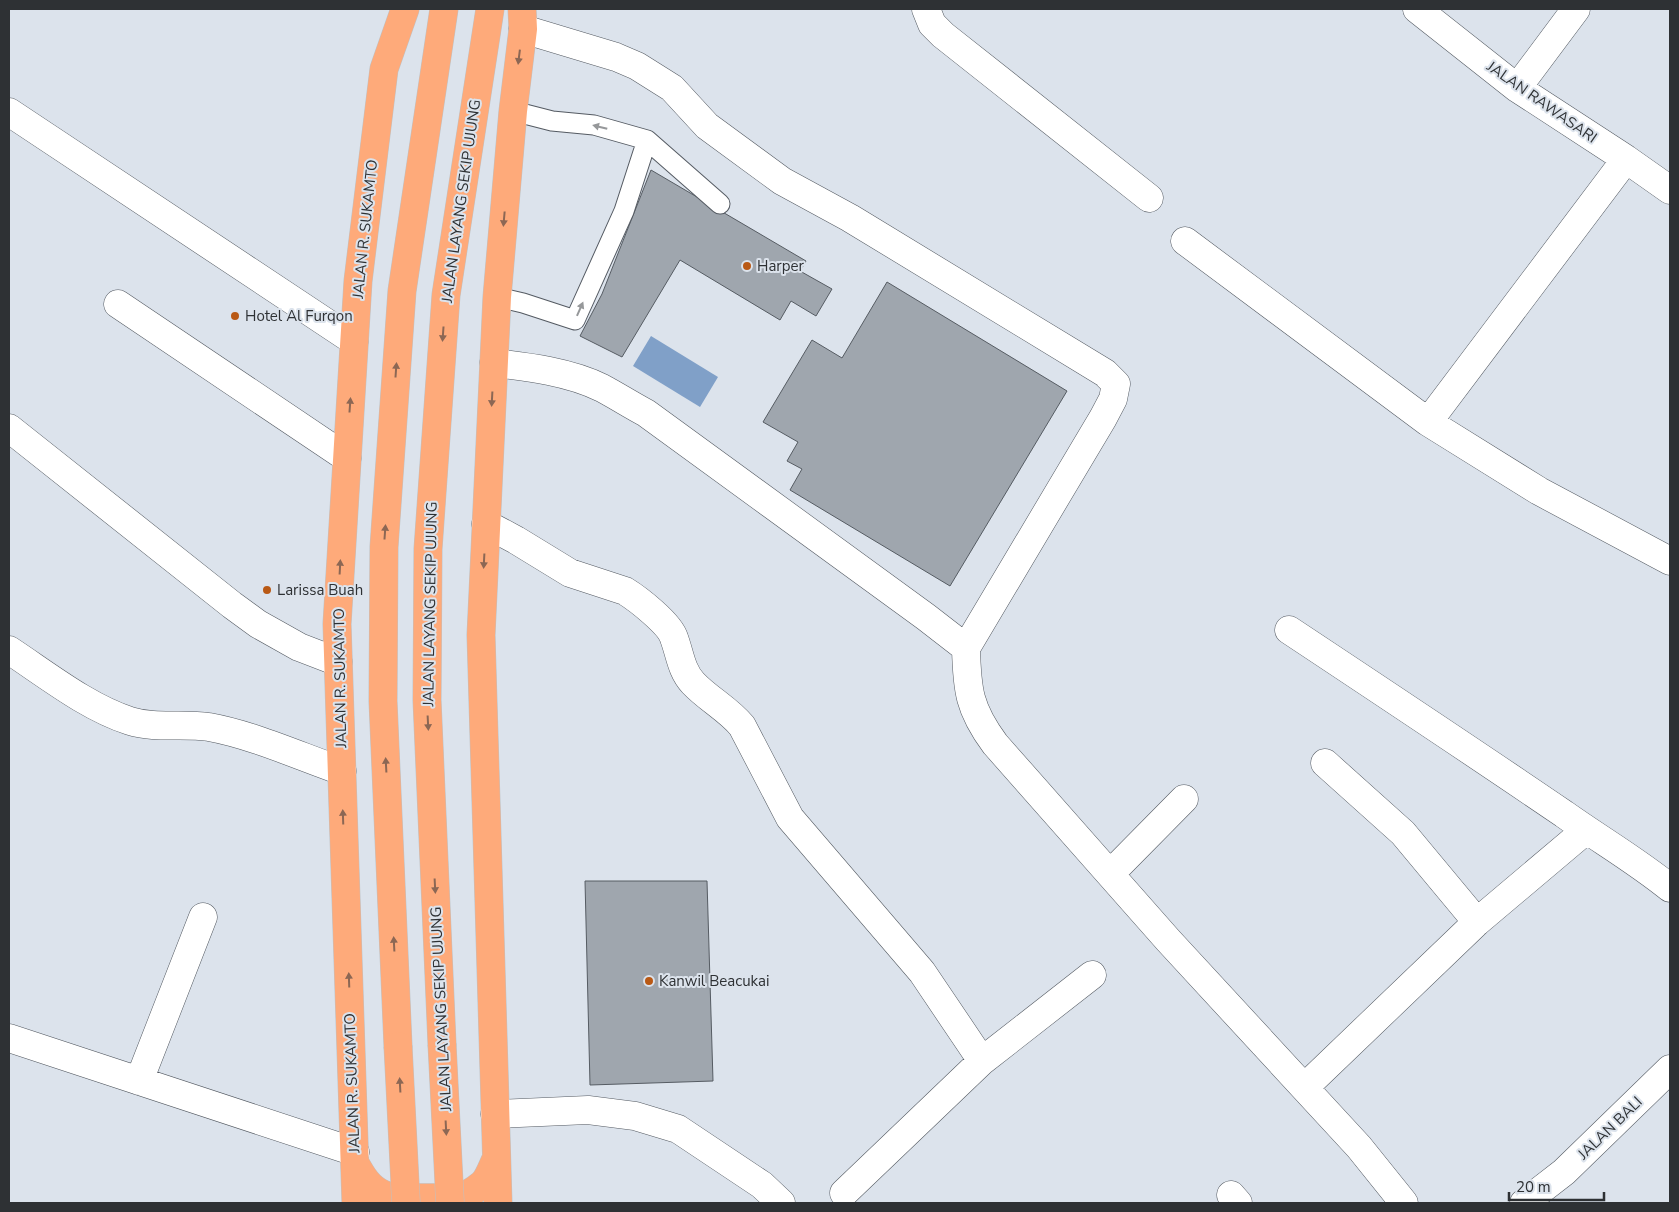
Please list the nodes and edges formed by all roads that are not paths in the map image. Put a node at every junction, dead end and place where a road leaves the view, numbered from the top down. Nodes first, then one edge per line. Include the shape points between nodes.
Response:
1 (405, 9) edge
2 (444, 9) edge
3 (490, 9) edge
4 (926, 9) edge
5 (1417, 9) edge
6 (1576, 9) edge
7 (523, 19) edge
8 (1517, 88) junction
9 (513, 111) junction
10 (9, 112) edge
11 (647, 140) junction
12 (1626, 159) junction
13 (1670, 190) edge
14 (1149, 198) dead end
15 (720, 204) dead end
16 (1185, 241) dead end
17 (497, 297) junction
18 (118, 304) dead end
19 (354, 341) junction
20 (494, 363) junction
21 (1428, 422) junction
22 (9, 428) edge
23 (347, 458) junction
24 (486, 524) junction
25 (1670, 561) edge
26 (1289, 630) dead end
27 (966, 648) junction
28 (9, 650) edge
29 (338, 662) junction
30 (1325, 764) dead end
31 (342, 772) junction
32 (1184, 799) dead end
33 (1586, 830) junction
34 (1110, 874) junction
35 (1670, 888) edge
36 (204, 917) dead end
37 (1477, 922) junction
38 (1092, 975) dead end
39 (9, 1038) edge
40 (982, 1060) junction
41 (1668, 1076) edge
42 (139, 1081) junction
43 (1305, 1087) junction
44 (495, 1114) junction
45 (355, 1158) junction
46 (496, 1159) junction
47 (844, 1193) dead end
48 (356, 1203) edge
49 (406, 1203) edge
50 (450, 1203) edge
51 (498, 1203) edge
52 (781, 1203) edge
53 (1404, 1203) edge
54 (1524, 1203) edge

1 - 19 highway, JALAN R. SUKAMTO via 384,69 358,281
49 -> 2 highway, bridge via 383,701 384,547 402,291
3 -> 50 highway, JALAN LAYANG SEKIP UJUNG, bridge via 446,295 428,549 427,700
4 - 14 street via 932,24 943,35
5 - 8 street, JALAN RAWASARI
6 - 8 street
7 -> 9 highway
7 - 27 street via 637,66 672,88 707,126 782,181 850,218 1105,373 1116,384 1113,399 1103,418
8 - 12 street, JALAN RAWASARI
11 -> 9 lane via 594,125 552,121
9 -> 17 highway
10 - 19 street
11 - 15 lane
17 -> 11 lane via 575,320 624,211
12 - 13 street, JALAN RAWASARI
12 - 21 street
16 - 21 street
17 - 20 highway
18 - 23 street
23 -> 19 highway, JALAN R. SUKAMTO
20 -> 24 highway
20 - 27 street via 562,374 601,387 646,413
21 - 25 street via 1539,491
22 - 29 street via 258,624
29 -> 23 highway, JALAN R. SUKAMTO via 337,624
24 - 40 street via 570,573 633,595 670,628 681,663 692,682 742,726 790,818 922,972
24 -> 44 highway via 481,635
26 - 33 street
27 - 34 street via 969,692 982,726
28 - 31 street via 96,706 128,720 144,725 208,727 264,743
29 - 31 highway, JALAN R. SUKAMTO
30 - 37 street via 1403,833
45 -> 31 highway, JALAN R. SUKAMTO
32 - 34 street
33 - 35 street
33 - 37 street
34 - 43 street
36 - 42 street
37 - 43 street
38 - 40 street
39 - 42 street
40 - 47 street
41 - 54 street, JALAN BALI via 1564,1172
42 - 45 street
43 - 53 street
44 - 46 highway
44 - 52 street via 588,1110 635,1116 678,1129 762,1185
45 - 46 highway via 363,1178 372,1188 396,1197 458,1197 483,1184
45 - 48 highway, JALAN R. SUKAMTO
46 - 51 highway

